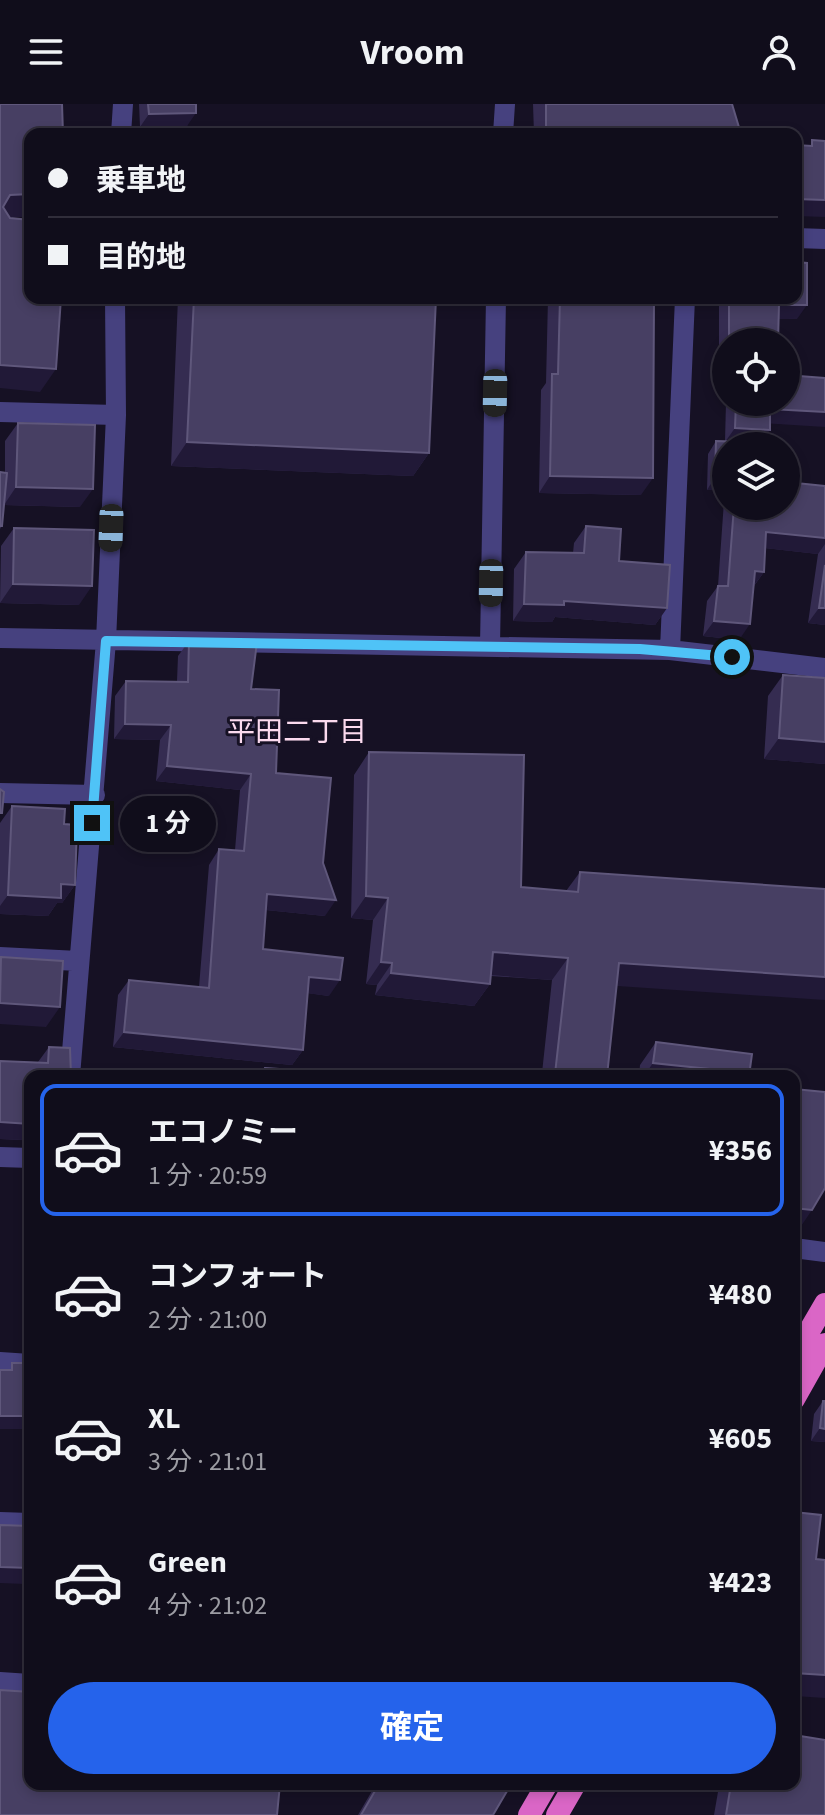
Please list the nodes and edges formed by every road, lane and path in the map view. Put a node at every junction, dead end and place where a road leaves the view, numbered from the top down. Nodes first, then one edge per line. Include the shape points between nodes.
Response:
1 (123, 104) edge
2 (505, 104) edge
3 (121, 128) edge
4 (503, 128) edge
5 (802, 238) edge
6 (825, 239) edge
7 (115, 304) edge
8 (496, 304) edge
9 (685, 304) edge
10 (0, 412) edge
11 (116, 415) junction
12 (0, 638) edge
13 (106, 641) junction
14 (490, 646) junction
15 (670, 650) junction
16 (825, 668) edge
17 (0, 793) edge
18 (95, 795) junction
19 (0, 957) edge
20 (78, 961) junction
21 (70, 1070) edge
22 (0, 1157) edge
23 (24, 1158) edge
24 (800, 1249) edge
25 (825, 1252) edge
26 (825, 1304) edge
27 (825, 1344) edge
28 (800, 1347) edge
29 (0, 1362) edge
30 (24, 1364) edge
31 (800, 1388) edge
32 (0, 1522) edge
33 (24, 1523) edge
34 (0, 1682) edge
35 (24, 1684) edge
36 (544, 1790) edge
37 (572, 1790) edge
38 (529, 1815) edge
39 (557, 1815) edge

1 - 3 street
2 - 4 street
5 - 6 street
7 - 11 street
8 - 14 street
9 - 15 street
10 - 11 street
11 - 13 street
12 - 13 street
13 - 14 street
13 - 18 street
14 - 15 street
15 - 16 street
17 - 18 street
18 - 20 street
19 - 20 street
20 - 21 street
22 - 23 street
24 - 25 street
26 - 28 highway
27 - 31 highway
29 - 30 street
32 - 33 street
34 - 35 street
36 - 38 highway
37 - 39 highway

